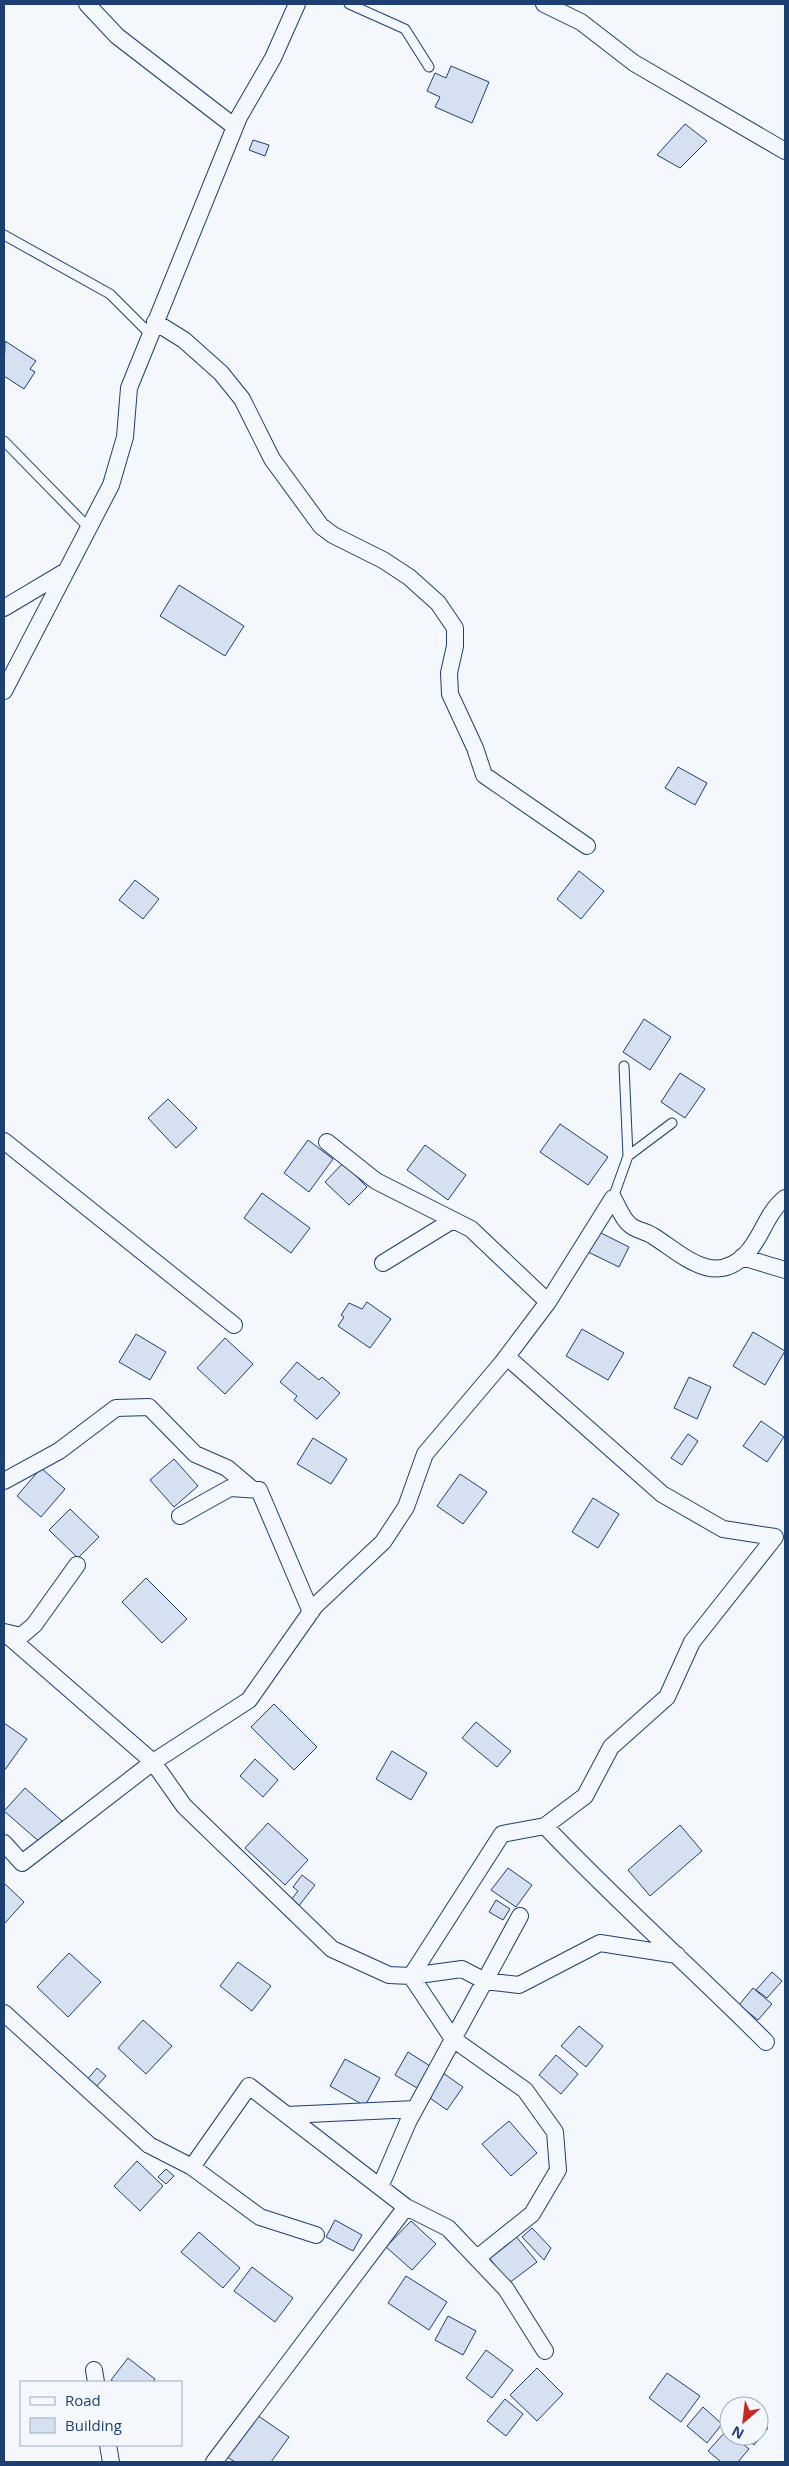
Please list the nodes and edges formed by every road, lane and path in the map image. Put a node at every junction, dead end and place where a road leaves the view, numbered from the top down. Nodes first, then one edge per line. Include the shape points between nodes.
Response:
1 (87, 4) edge
2 (297, 4) edge
3 (349, 4) edge
4 (544, 4) edge
5 (429, 67) dead end
6 (235, 127) junction
7 (785, 151) edge
8 (4, 235) edge
9 (153, 328) junction
10 (4, 441) edge
11 (89, 528) junction
12 (67, 571) junction
13 (4, 608) edge
14 (4, 691) edge
15 (588, 846) dead end
16 (624, 1066) dead end
17 (672, 1124) dead end
18 (4, 1141) edge
19 (327, 1142) dead end
20 (628, 1156) junction
21 (613, 1198) junction
22 (785, 1198) edge
23 (453, 1220) junction
24 (742, 1257) junction
25 (383, 1263) dead end
26 (785, 1270) edge
27 (548, 1302) junction
28 (234, 1325) dead end
29 (506, 1357) junction
30 (4, 1481) edge
31 (252, 1489) junction
32 (180, 1516) dead end
33 (77, 1564) dead end
34 (311, 1612) junction
35 (5, 1633) edge
36 (153, 1762) junction
37 (545, 1826) junction
38 (4, 1843) edge
39 (520, 1916) dead end
40 (677, 1955) junction
41 (411, 1976) junction
42 (486, 1980) junction
43 (4, 2013) edge
44 (453, 2039) junction
45 (766, 2042) dead end
46 (415, 2109) junction
47 (287, 2115) junction
48 (192, 2167) junction
49 (380, 2187) junction
50 (406, 2207) junction
51 (316, 2235) dead end
52 (476, 2258) junction
53 (545, 2351) dead end
54 (108, 2446) edge
55 (111, 2462) edge
56 (214, 2462) edge

1 - 6 street via 117,36
2 - 6 street via 273,58
3 - 5 lane via 405,29
4 - 7 street via 581,22 634,63
6 - 9 street
8 - 9 lane via 110,294
9 - 11 street via 130,388 125,437 111,485
9 - 15 street via 184,340 221,373 242,399 272,459 321,526 409,577 438,603 455,628 456,646 449,673 450,694 484,774
10 - 11 lane
11 - 12 street
12 - 13 street
12 - 14 street
16 - 20 lane
17 - 20 lane
18 - 28 street
19 - 23 street via 376,1181
20 - 21 lane
21 - 24 street via 629,1225 648,1233 696,1265 728,1268
21 - 27 street
22 - 24 street via 776,1206
23 - 25 street
23 - 27 street via 471,1229
24 - 26 street
27 - 29 street
29 - 34 street via 425,1454 406,1507 383,1542
29 - 37 street via 662,1494 723,1529 775,1537 692,1642 667,1697 610,1747 586,1796
30 - 31 street via 59,1452 116,1408 149,1408 195,1454 227,1468
31 - 32 street via 230,1488
31 - 34 street via 259,1490
33 - 35 street via 34,1625 21,1636
34 - 36 street via 249,1700
35 - 36 street
36 - 38 street via 22,1863
36 - 41 street via 184,1806 332,1949 389,1975
37 - 40 street via 598,1882
37 - 41 street via 502,1834
39 - 42 street
40 - 42 street via 600,1943 519,1985
40 - 45 street
41 - 42 street via 462,1969
41 - 44 street
42 - 44 street
43 - 48 street via 136,2135
44 - 46 street
44 - 52 street via 524,2090 555,2132 558,2170 532,2214
46 - 47 street
46 - 49 street
47 - 48 street via 249,2086
47 - 49 street
48 - 51 street via 260,2218
49 - 50 street
50 - 52 street via 448,2228
50 - 56 street
52 - 53 street via 506,2289
54 - 55 street

